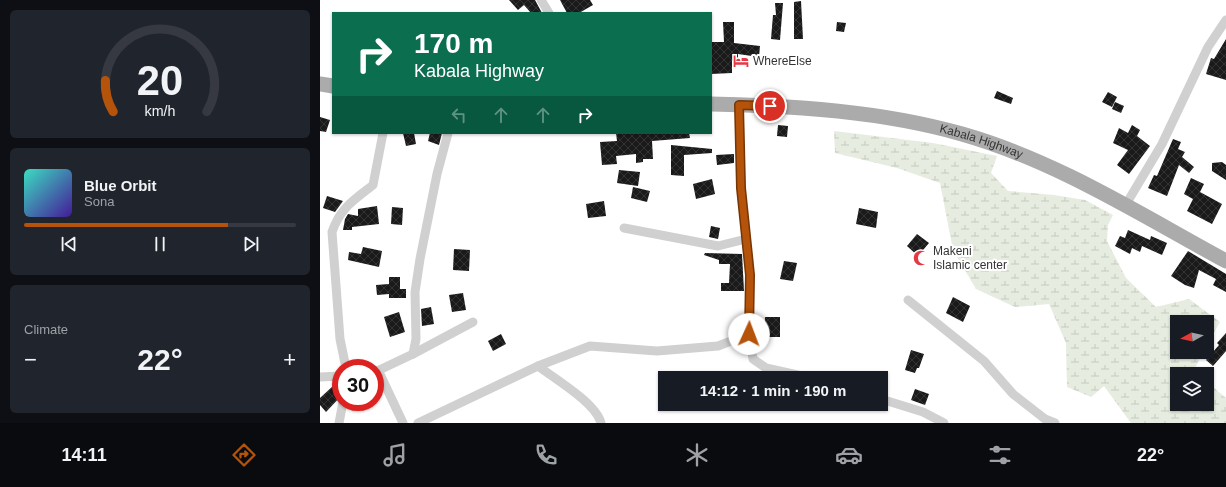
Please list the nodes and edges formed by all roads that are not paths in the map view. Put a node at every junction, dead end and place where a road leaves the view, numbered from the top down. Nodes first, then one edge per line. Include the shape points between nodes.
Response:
1 (541, 0) edge
2 (548, 12) edge
3 (1226, 20) edge
4 (320, 84) edge
5 (332, 86) edge
6 (712, 104) edge
7 (739, 105) junction
8 (383, 134) edge
9 (448, 134) edge
10 (1125, 206) junction
11 (624, 228) dead end
12 (746, 239) junction
13 (1226, 262) edge
14 (908, 300) dead end
15 (473, 322) dead end
16 (749, 334) junction
17 (413, 354) junction
18 (344, 359) edge
19 (538, 366) junction
20 (384, 368) edge
21 (780, 371) edge
22 (332, 376) edge
23 (320, 377) edge
24 (384, 386) edge
25 (888, 401) edge
26 (341, 411) edge
27 (1045, 421) edge
28 (339, 423) edge
29 (403, 423) edge
30 (418, 423) edge
31 (601, 423) edge
32 (944, 423) edge
33 (1055, 423) edge

1 - 2 street
3 - 10 street via 1208,47 1162,144
4 - 5 main road
6 - 7 main road, Kabala Highway
7 - 10 main road, Kabala Highway via 845,111 912,122 963,134 1059,171
7 - 12 street via 741,188
8 - 18 street via 373,185 346,206 337,218 332,232 340,339
9 - 17 street via 420,259 415,292 416,339
10 - 13 main road, Kabala Highway
11 - 12 street via 718,246
12 - 16 street via 750,275
14 - 27 street via 984,361 1013,394
15 - 17 street
16 - 19 street via 718,346 664,350 590,346
16 - 21 street via 753,359 766,368
17 - 20 street
19 - 30 street
19 - 31 street via 588,404 600,417
22 - 23 street
24 - 29 street
25 - 32 street via 923,412
26 - 28 street
27 - 33 street

